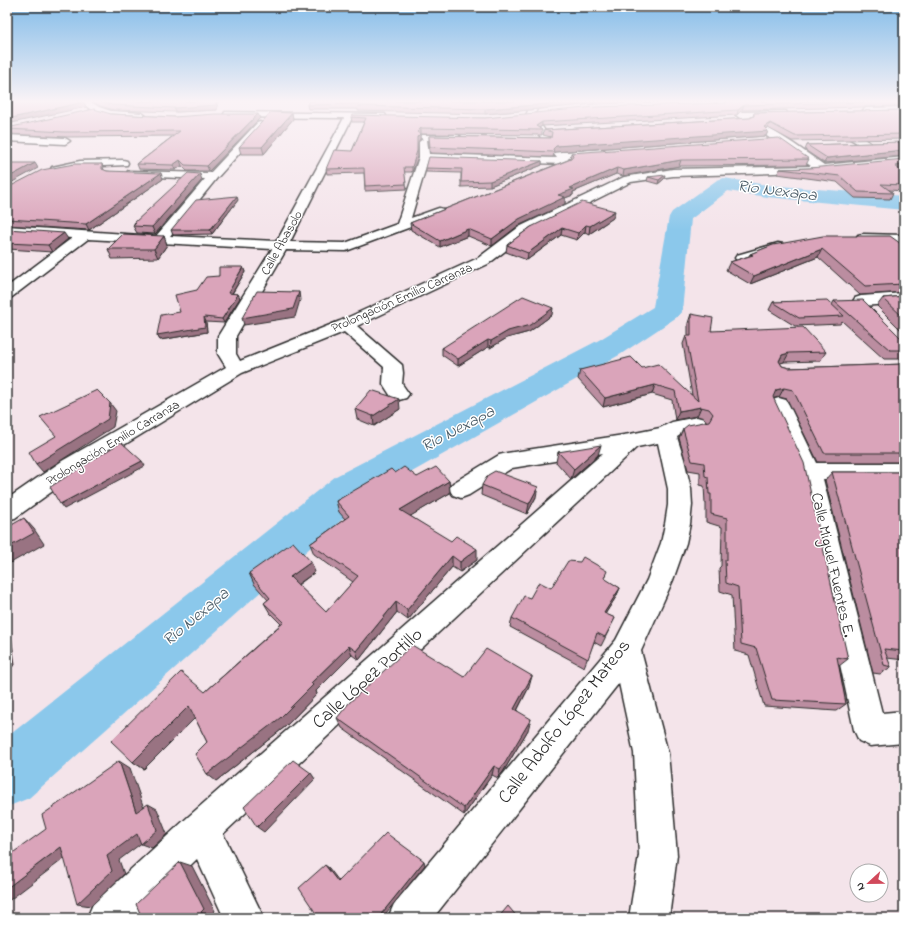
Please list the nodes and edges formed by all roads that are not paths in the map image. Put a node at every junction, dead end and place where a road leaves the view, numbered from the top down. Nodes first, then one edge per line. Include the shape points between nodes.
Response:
1 (242, 144) edge
2 (334, 144) edge
3 (424, 144) edge
4 (553, 144) edge
5 (788, 144) edge
6 (806, 145) edge
7 (791, 146) junction
8 (610, 151) edge
9 (424, 157) junction
10 (562, 158) junction
11 (904, 160) edge
12 (60, 161) dead end
13 (820, 167) junction
14 (539, 173) edge
15 (213, 176) junction
16 (452, 207) edge
17 (402, 227) junction
18 (7, 230) edge
19 (85, 235) junction
20 (850, 238) edge
21 (904, 238) edge
22 (160, 240) junction
23 (788, 244) edge
24 (282, 246) junction
25 (742, 258) edge
26 (7, 294) edge
27 (904, 298) edge
28 (877, 318) edge
29 (346, 325) junction
30 (236, 369) junction
31 (399, 394) dead end
32 (779, 406) edge
33 (697, 424) edge
34 (665, 434) junction
35 (630, 442) junction
36 (810, 471) junction
37 (904, 471) edge
38 (461, 489) dead end
39 (7, 511) edge
40 (626, 650) junction
41 (904, 727) edge
42 (202, 829) junction
43 (107, 918) edge
44 (244, 918) edge
45 (408, 918) edge
46 (649, 918) edge

1 - 15 street
2 - 24 street, Calle Abasolo
3 - 9 street
4 - 10 street
5 - 7 street
6 - 7 street
7 - 13 street
8 - 10 street
9 - 10 street
9 - 17 street
10 - 14 street
11 - 13 street, Prolongación Emilio Carranza
12 - 15 street via 44,171 80,164 123,163 110,172
13 - 29 street, Prolongación Emilio Carranza via 676,172 647,174 628,179 524,230 483,261
15 - 22 street
16 - 17 street
17 - 24 street via 346,247
18 - 19 street
19 - 22 street
19 - 26 street
20 - 21 street
22 - 24 street
23 - 25 street
24 - 30 street, Calle Abasolo via 227,336 227,354
27 - 28 street via 861,302
29 - 30 street, Prolongación Emilio Carranza
29 - 31 street via 393,365 392,384
30 - 39 street, Prolongación Emilio Carranza via 70,467
32 - 36 street, Calle Miguel Fuentes E.
33 - 34 street via 679,427
34 - 35 street
34 - 40 street, Calle Adolfo López Mateos via 672,449 680,504 670,553
35 - 38 street via 507,461
35 - 42 street, Calle López Portillo
36 - 37 street
36 - 41 street, Calle Miguel Fuentes E. via 870,730
40 - 45 street, Calle Adolfo López Mateos
40 - 46 street via 651,753 658,855
42 - 43 street, Calle López Portillo
42 - 44 street

